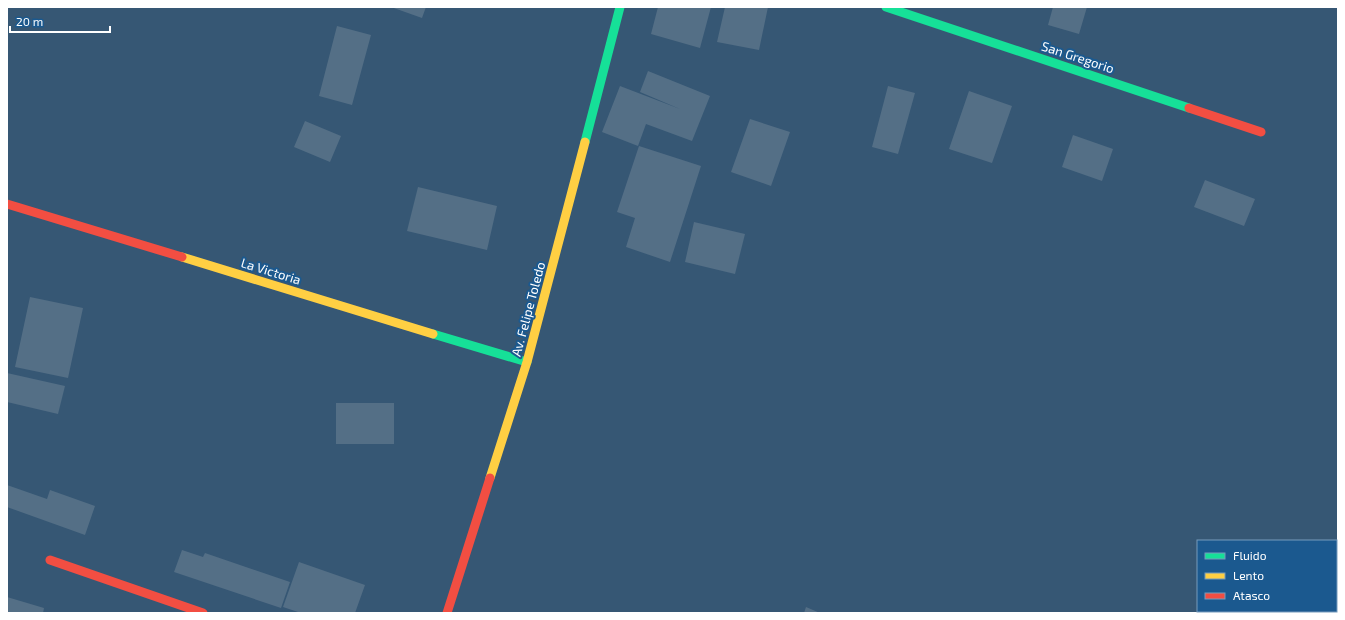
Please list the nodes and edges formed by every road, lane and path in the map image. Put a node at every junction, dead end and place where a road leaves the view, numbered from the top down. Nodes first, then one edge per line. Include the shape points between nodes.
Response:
1 (620, 7) edge
2 (886, 7) edge
3 (1261, 132) dead end
4 (7, 204) edge
5 (527, 362) junction
6 (50, 560) dead end
7 (203, 613) edge
8 (447, 613) edge

1 - 5 street, Av. Felipe Toledo
2 - 3 street, San Gregorio
4 - 5 street, La Victoria
5 - 8 street, Av. Felipe Toledo
6 - 7 street

